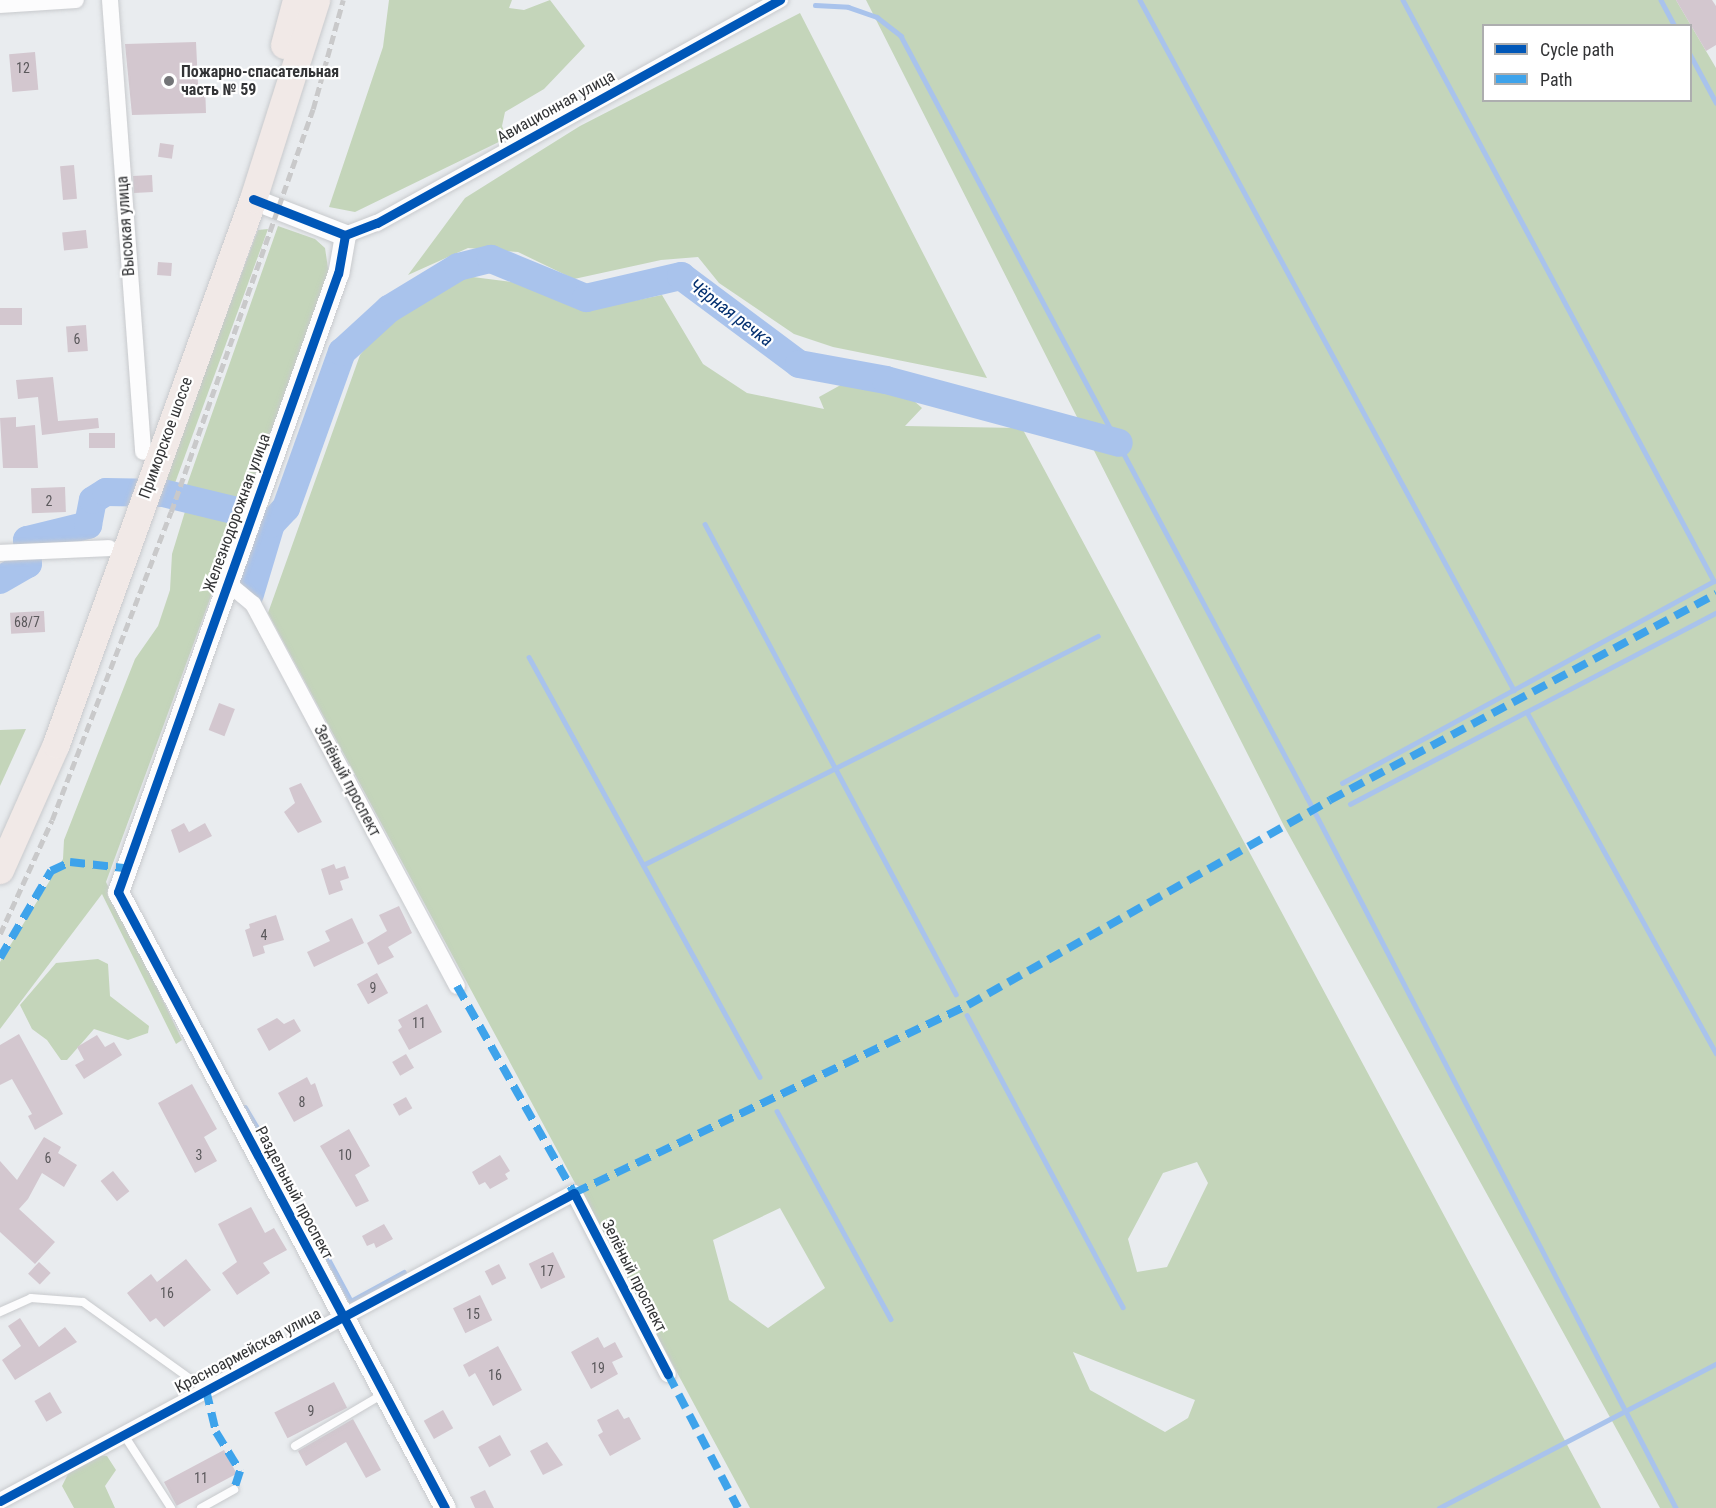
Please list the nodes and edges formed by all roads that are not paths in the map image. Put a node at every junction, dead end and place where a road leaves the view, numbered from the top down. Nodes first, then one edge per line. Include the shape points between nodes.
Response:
1 (76, 0) edge
2 (110, 0) edge
3 (296, 0) edge
4 (316, 0) edge
5 (778, 0) edge
6 (0, 5) edge
7 (253, 198) junction
8 (345, 235) junction
9 (140, 479) junction
10 (110, 548) junction
11 (0, 553) edge
12 (229, 584) junction
13 (0, 827) edge
14 (0, 870) edge
15 (118, 892) joint
16 (457, 986) dead end
17 (574, 1193) joint
18 (0, 1312) edge
19 (343, 1317) junction
20 (668, 1374) dead end
21 (206, 1390) junction
22 (384, 1394) junction
23 (124, 1435) junction
24 (296, 1446) dead end
25 (234, 1490) dead end
26 (0, 1501) edge
27 (171, 1508) edge
28 (201, 1508) edge
29 (445, 1508) edge

1 - 6 street
2 - 9 street, Высокая улица
3 - 9 main road, Приморское шоссе via 267,104
4 - 7 main road, Приморское шоссе
5 - 8 street, Авиационная улица via 377,223
7 - 8 street
7 - 9 main road, Приморское шоссе
8 - 12 street, Железнодорожная улица via 338,273
9 - 10 main road, Приморское шоссе
9 - 14 main road, Приморское шоссе via 56,744
10 - 11 street
10 - 13 main road, Приморское шоссе via 38,741
12 - 15 street, Железнодорожная улица
12 - 16 street, Зелёный проспект via 253,604
15 - 19 street, Раздельный проспект
17 - 19 street, Красноармейская улица
17 - 20 street, Зелёный проспект
18 - 21 lane via 31,1298 83,1302
19 - 21 street, Красноармейская улица
19 - 22 street, Раздельный проспект
21 - 23 street, Красноармейская улица
22 - 24 lane
22 - 29 street, Раздельный проспект
23 - 26 street, Красноармейская улица
23 - 27 lane
25 - 28 lane

